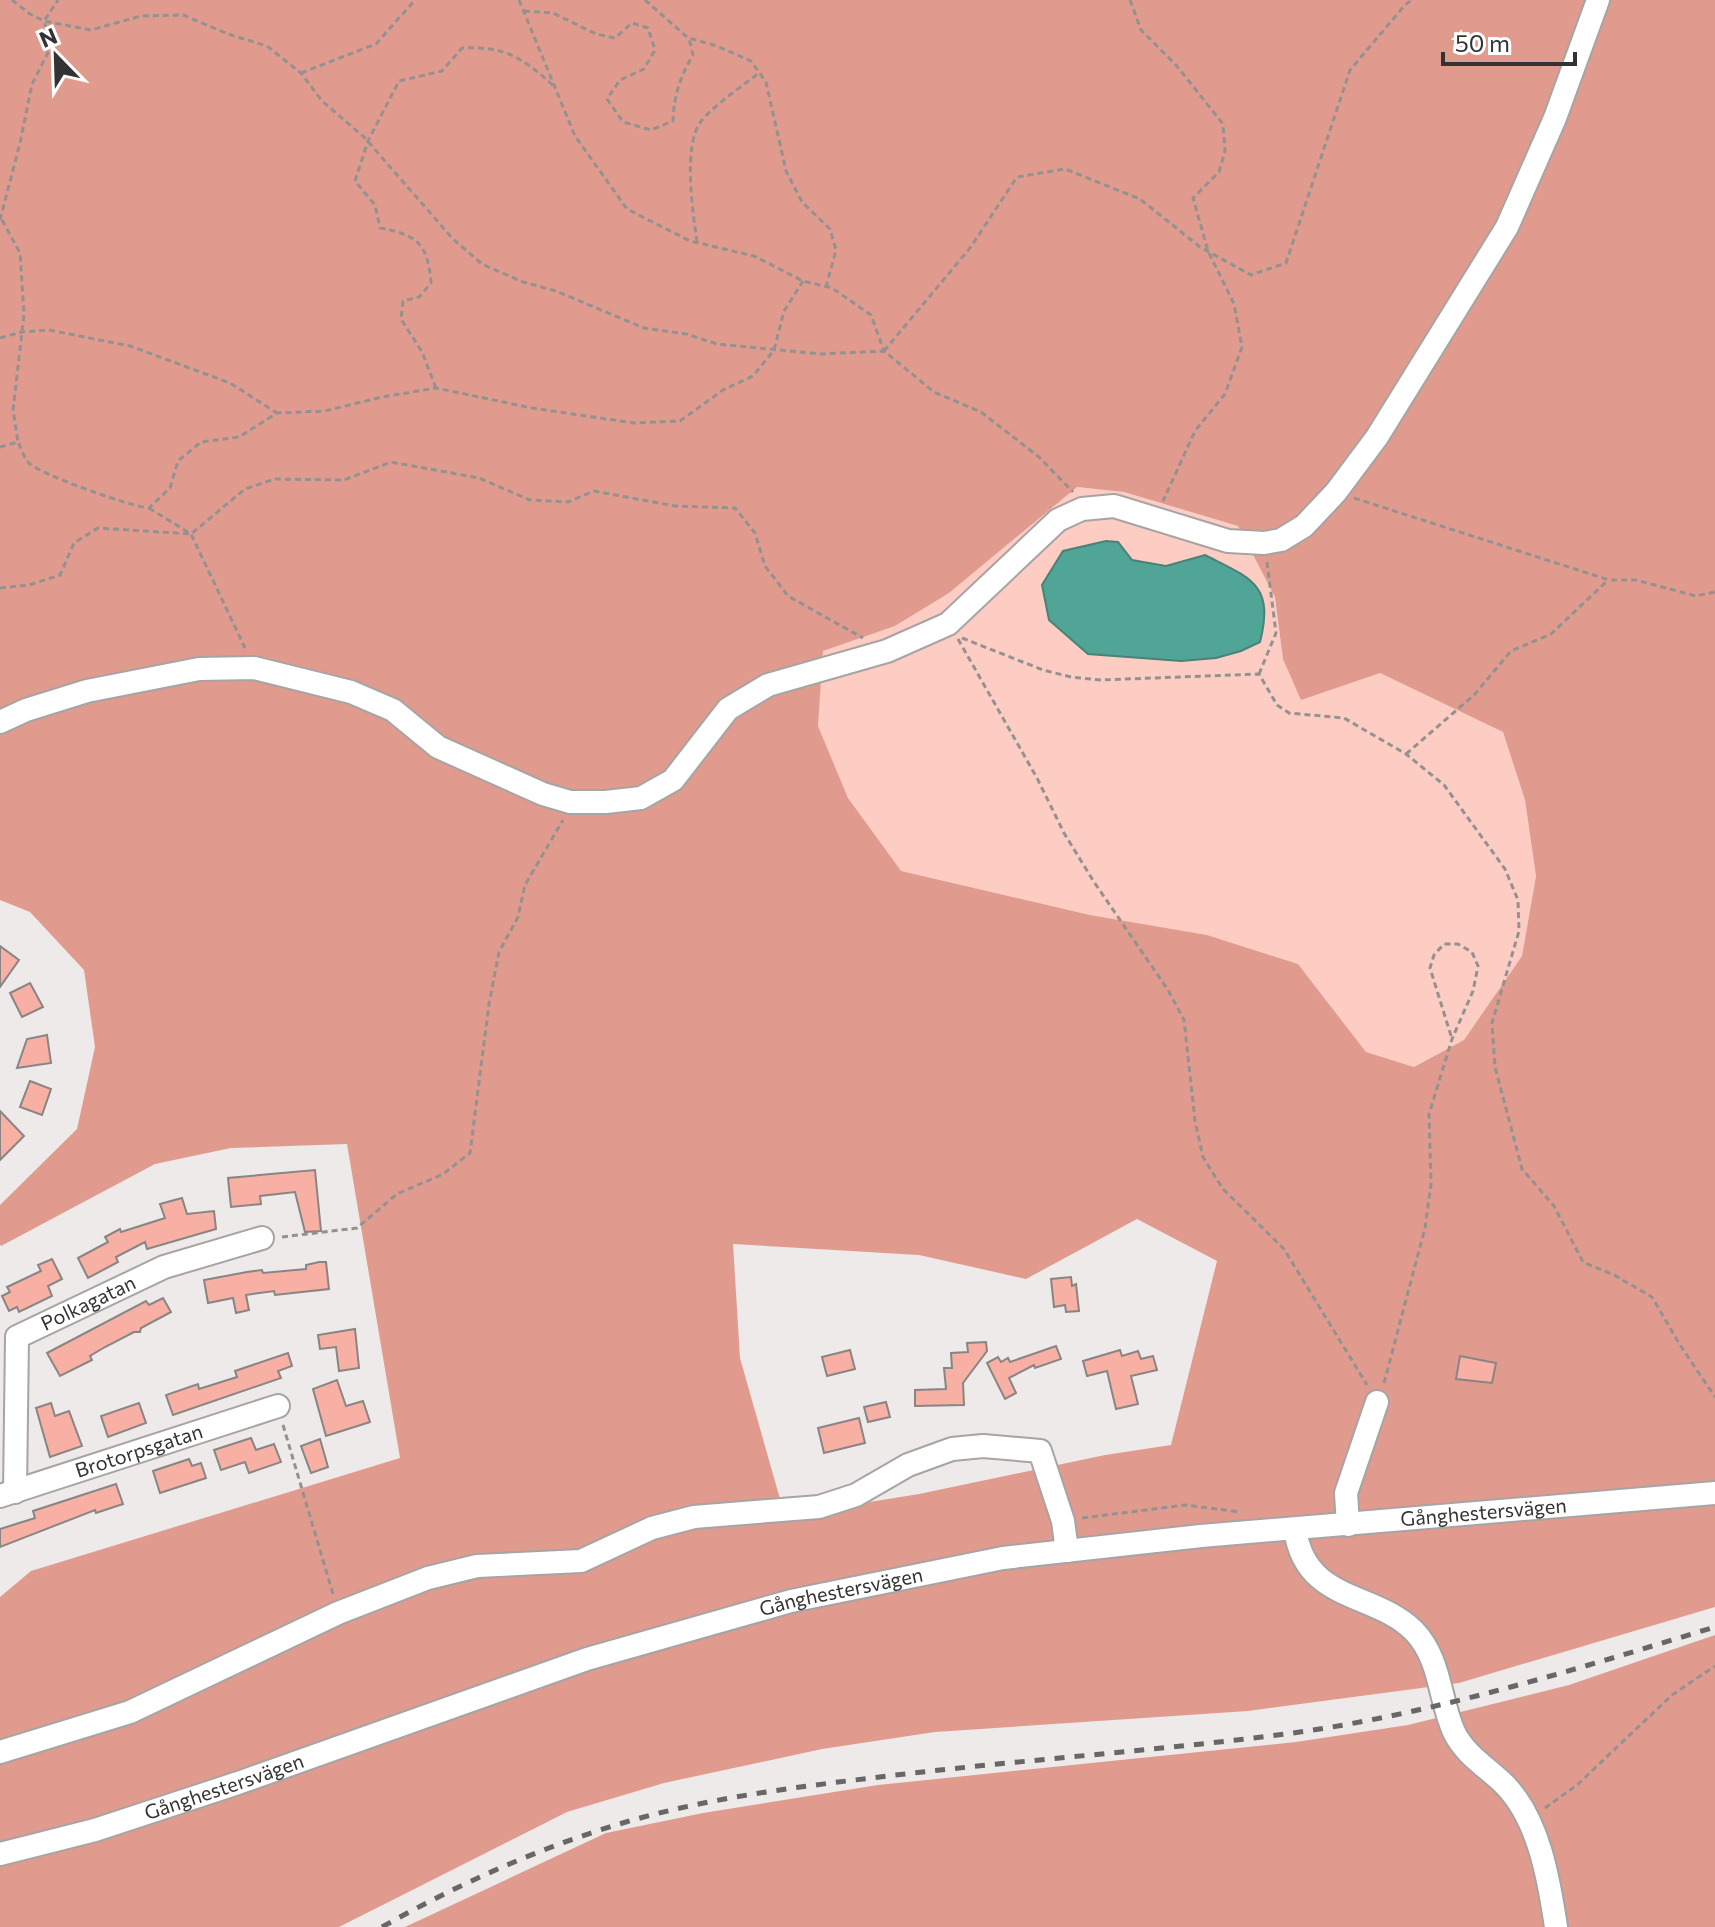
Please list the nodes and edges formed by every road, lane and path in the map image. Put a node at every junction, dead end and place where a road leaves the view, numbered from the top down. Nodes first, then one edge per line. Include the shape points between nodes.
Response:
1 (12, 0) edge
2 (58, 0) edge
3 (415, 0) edge
4 (519, 0) edge
5 (645, 0) edge
6 (1130, 0) edge
7 (1412, 0) edge
8 (1598, 0) edge
9 (524, 11) junction
10 (44, 21) junction
11 (689, 38) junction
12 (301, 73) junction
13 (759, 73) junction
14 (555, 87) junction
15 (368, 141) junction
16 (1, 220) edge
17 (697, 242) junction
18 (1208, 251) junction
19 (803, 281) junction
20 (826, 287) junction
21 (22, 332) junction
22 (0, 338) edge
23 (774, 350) junction
24 (884, 351) junction
25 (436, 388) junction
26 (277, 413) junction
27 (18, 442) junction
28 (0, 447) edge
29 (1336, 492) junction
30 (149, 508) junction
31 (1082, 509) junction
32 (1155, 518) junction
33 (191, 534) junction
34 (1264, 543) junction
35 (1609, 580) junction
36 (0, 588) edge
37 (1715, 592) edge
38 (887, 651) junction
39 (254, 668) junction
40 (1259, 674) junction
41 (0, 722) edge
42 (1406, 754) junction
43 (570, 802) junction
44 (1452, 1039) junction
45 (262, 1238) joint
46 (8, 1337) edge
47 (1715, 1397) edge
48 (1377, 1402) junction
49 (278, 1406) joint
50 (1715, 1493) edge
51 (8, 1494) edge
52 (1348, 1525) junction
53 (1295, 1529) junction
54 (1067, 1551) junction
55 (338, 1613) junction
56 (1715, 1666) edge
57 (0, 1752) edge
58 (1527, 1817) junction
59 (0, 1854) edge
60 (1556, 1927) edge

1 - 10 path
2 - 10 path
3 - 12 path via 376,44
4 - 9 path
5 - 11 path
6 - 18 path via 1141,30 1223,124 1225,151 1219,172 1193,198
7 - 18 path via 1350,70 1286,263 1251,275
8 - 29 street via 1507,227 1377,437
9 - 11 path via 553,13 615,38 632,23 648,28 655,50 644,69 620,80 607,99 623,122 651,130 673,121 679,78 693,55
9 - 14 path
10 - 12 path via 91,30 141,16 183,15 267,46
10 - 16 path via 51,47 32,84
11 - 13 path via 751,61
12 - 15 path via 322,101
13 - 17 path via 699,123 691,154
13 - 20 path via 766,82 786,171 802,202 830,229 836,250
14 - 15 path via 526,62 503,52 462,48 442,71 399,81
14 - 17 path via 575,136 627,209
15 - 23 path via 453,239 482,264 644,328
15 - 25 path via 355,181 375,205 380,228 419,241 429,259 431,283 419,297 403,301 401,319
16 - 21 path via 20,253
17 - 19 path via 754,256
18 - 24 path via 1140,199 1065,169 1017,177 970,248
18 - 32 path via 1234,304 1242,347 1225,394 1195,431
19 - 20 path
19 - 23 path via 784,311
20 - 24 path via 871,315
21 - 22 path
21 - 26 path via 49,330 130,346 230,383
21 - 27 path via 13,410
23 - 24 path
23 - 25 path via 753,376 680,421 634,423
24 - 31 path via 934,392 981,412 1039,457 1074,493
25 - 26 path via 325,411
26 - 30 path via 239,437 201,442 178,461 170,488
27 - 28 path
27 - 30 path via 29,464
29 - 34 street via 1304,526
29 - 35 path
30 - 33 path
31 - 32 street via 1114,506
31 - 38 street via 1058,520 948,624
32 - 34 street via 1228,541
33 - 36 path via 98,528 74,543 60,575
33 - 38 path via 245,489 275,479 344,480 391,462 479,478 530,500 568,502 594,491 675,506 735,508 755,533 765,566 788,596
33 - 39 path
34 - 40 path via 1276,633
35 - 37 path via 1636,580 1696,596
35 - 42 path via 1551,634 1511,651 1474,695
38 - 43 street via 768,685 741,701 728,709 673,780 641,798
39 - 41 street via 199,669 87,691
39 - 43 street via 351,692 393,710 438,747
40 - 42 path via 1277,705 1289,713 1344,718
40 - 48 path via 1071,677 957,636 1064,833 1184,1020 1203,1157 1223,1189 1284,1249
42 - 47 path via 1444,785 1505,869 1518,900 1519,931 1492,1023 1495,1067 1522,1169 1554,1206 1583,1262 1652,1297
43 - 45 path via 525,885 518,917 499,952 470,1153 443,1174 397,1194 357,1228
44 - 44 path via 1478,966 1472,952 1444,944 1430,968
44 - 48 path via 1429,1114 1431,1184 1425,1228
45 - 46 street, Polkagatan via 164,1267 48,1325
46 - 51 street, Polkagatan
48 - 52 street via 1346,1493
49 - 51 street, Brotorpsgatan
49 - 55 path
50 - 52 street, Gånghestersvägen
52 - 53 street, Gånghestersvägen
53 - 54 street, Gånghestersvägen
53 - 58 street via 1303,1558 1336,1591 1397,1618 1422,1642 1462,1745 1506,1786
54 - 55 street via 1040,1451 983,1446 952,1449 908,1465 856,1495 819,1507 694,1517 652,1528 581,1561 477,1566 428,1578
54 - 59 street, Gånghestersvägen via 1003,1558 791,1601 616,1651 153,1812
55 - 57 street via 130,1712
56 - 58 path via 1672,1695 1577,1785
58 - 60 street

